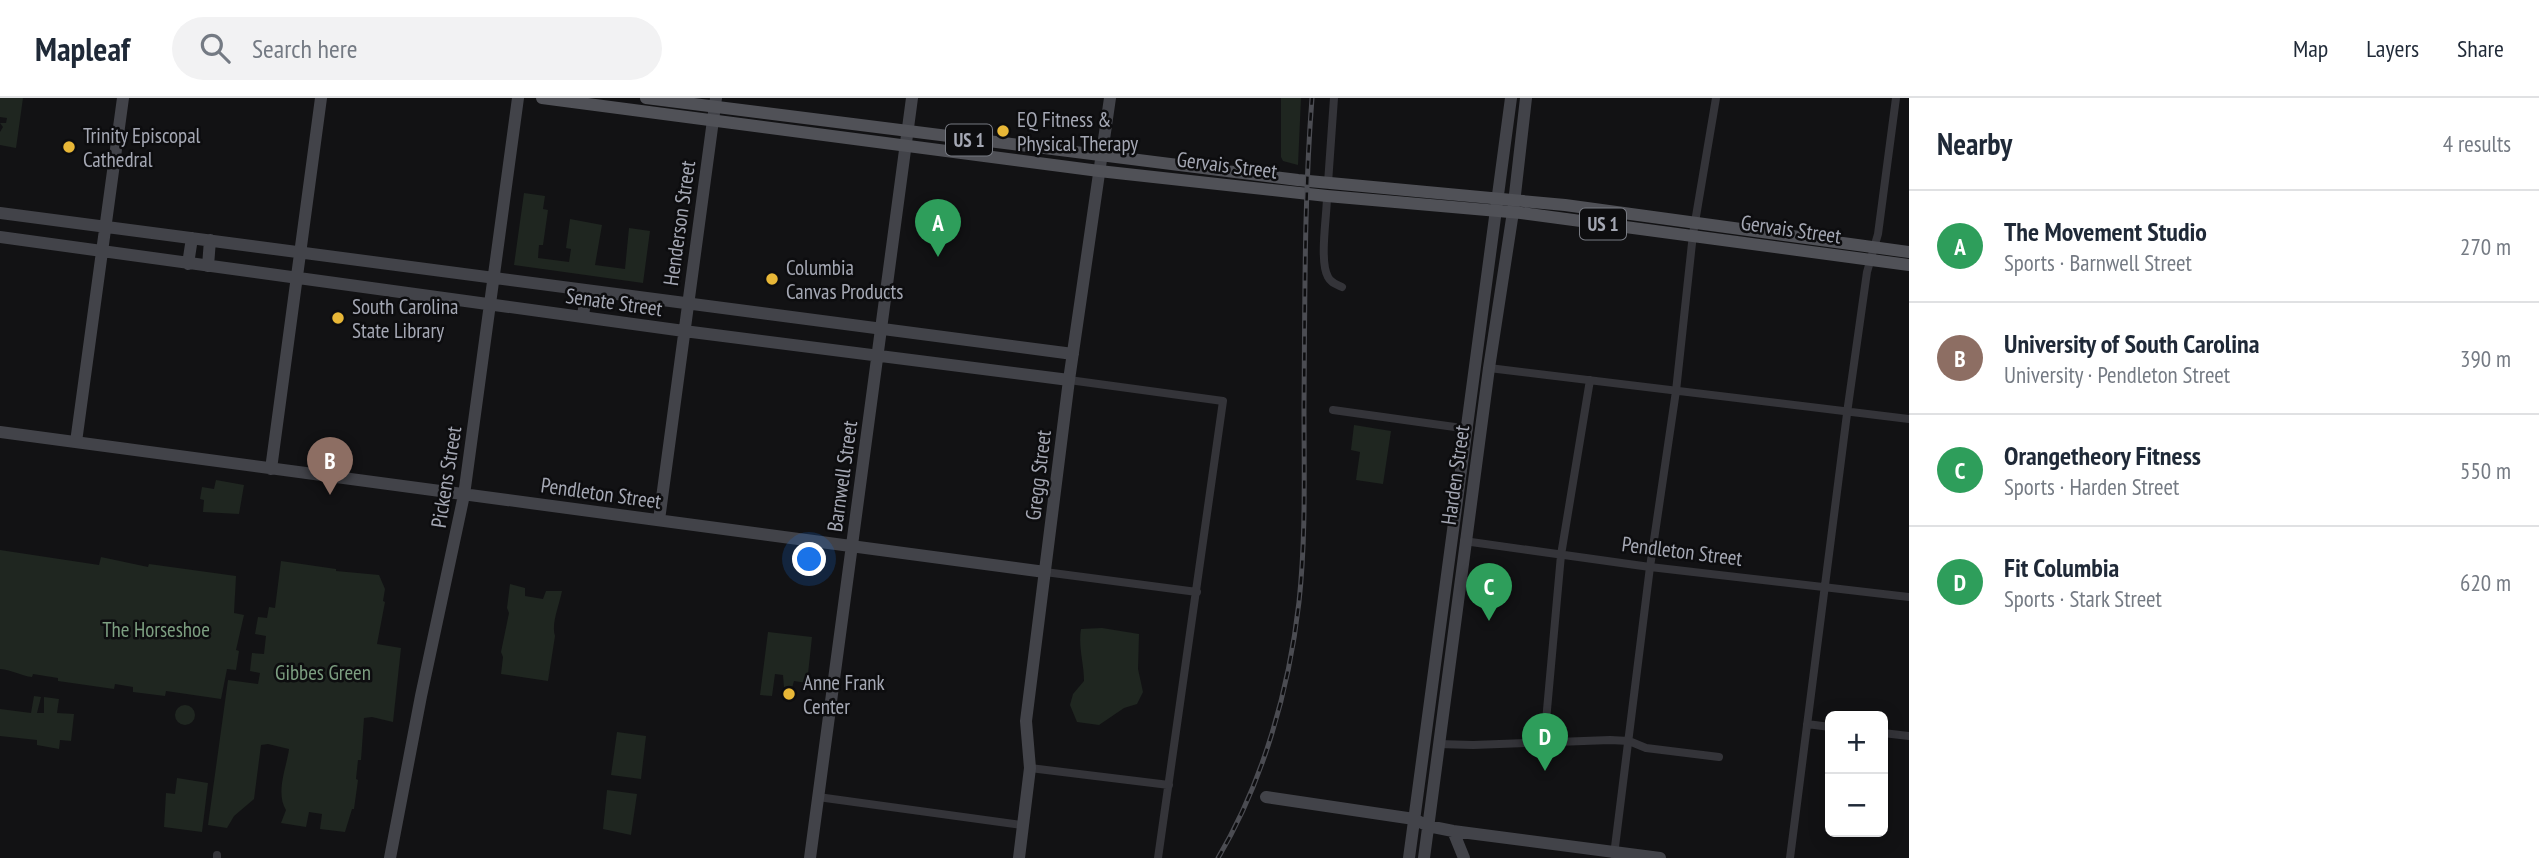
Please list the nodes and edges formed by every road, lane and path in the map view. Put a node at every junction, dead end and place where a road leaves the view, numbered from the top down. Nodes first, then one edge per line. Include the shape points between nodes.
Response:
1 (123, 98) edge
2 (321, 98) edge
3 (518, 98) edge
4 (542, 98) edge
5 (646, 98) edge
6 (912, 98) edge
7 (1110, 98) edge
8 (1334, 98) edge
9 (1511, 98) edge
10 (1526, 98) edge
11 (1716, 98) edge
12 (1896, 98) edge
13 (715, 102) edge
14 (712, 121) junction
15 (907, 132) junction
16 (905, 146) junction
17 (1101, 157) junction
18 (1099, 171) junction
19 (1327, 190) junction
20 (1497, 205) junction
21 (1513, 206) junction
22 (0, 213) edge
23 (106, 227) junction
24 (1694, 229) junction
25 (0, 237) edge
26 (192, 238) junction
27 (210, 240) junction
28 (1873, 247) junction
29 (300, 252) junction
30 (1909, 252) edge
31 (102, 253) junction
32 (1869, 260) junction
33 (188, 264) junction
34 (1909, 265) edge
35 (208, 266) junction
36 (296, 278) junction
37 (494, 278) junction
38 (1342, 287) dead end
39 (586, 291) junction
40 (491, 305) junction
41 (688, 305) junction
42 (583, 317) junction
43 (781, 317) junction
44 (880, 329) junction
45 (684, 331) junction
46 (778, 343) junction
47 (1073, 354) junction
48 (877, 356) junction
49 (1489, 369) junction
50 (1069, 380) junction
51 (1590, 380) junction
52 (1675, 391) junction
53 (1334, 410) dead end
54 (1847, 412) junction
55 (1909, 419) edge
56 (1465, 428) junction
57 (1480, 430) junction
58 (0, 432) edge
59 (76, 442) junction
60 (271, 469) junction
61 (464, 495) junction
62 (659, 520) junction
63 (1452, 535) junction
64 (1465, 541) junction
65 (852, 546) junction
66 (1561, 555) junction
67 (1650, 567) junction
68 (1045, 572) junction
69 (1825, 586) junction
70 (1197, 592) junction
71 (1909, 597) edge
72 (1807, 724) junction
73 (1825, 726) edge
74 (1888, 734) edge
75 (1909, 736) edge
76 (1629, 741) junction
77 (1544, 743) junction
78 (1438, 744) junction
79 (1719, 757) dead end
80 (1030, 768) junction
81 (1169, 785) junction
82 (818, 797) junction
83 (1266, 797) dead end
84 (1414, 819) junction
85 (1022, 825) junction
86 (1428, 826) junction
87 (1453, 831) junction
88 (1614, 855) edge
89 (390, 858) edge
90 (810, 858) edge
91 (1018, 858) edge
92 (1158, 858) edge
93 (1409, 858) edge
94 (1424, 858) edge
95 (1464, 858) edge
96 (1660, 858) edge
97 (1790, 858) edge

1 - 23 street
2 - 29 street
3 - 37 street, Pickens Street
4 - 14 main road, Gervais Street
5 - 13 main road, Gervais Street / US 1
6 - 15 street, Barnwell Street
7 - 17 street, Gregg Street
8 - 19 street
9 - 20 street, Harden Street
10 - 21 street, Harden Street
11 - 24 street
12 - 28 street
13 - 14 street, Henderson Street
13 - 15 main road, Gervais Street / US 1
14 - 16 main road, Gervais Street
14 - 41 street, Henderson Street
15 - 16 street, Barnwell Street
15 - 17 main road, Gervais Street / US 1
16 - 18 main road, Gervais Street
16 - 44 street, Barnwell Street
17 - 18 street, Gregg Street
17 - 19 main road, Gervais Street / US 1
18 - 19 main road, Gervais Street
18 - 47 street, Gregg Street
19 - 20 main road, Gervais Street / US 1
19 - 38 street via 1327,276
20 - 21 main road, Gervais Street / US 1
20 - 56 street, Harden Street
21 - 24 main road, Gervais Street / US 1
21 - 49 street, Harden Street
22 - 23 street, Senate Street
23 - 26 street, Senate Street
23 - 31 street
24 - 28 main road, Gervais Street / US 1
24 - 32 main road, Gervais Street / US 1
24 - 52 street
25 - 31 street, Senate Street
26 - 27 street, Senate Street
26 - 33 street
27 - 29 street, Senate Street
27 - 35 street
28 - 30 main road, Gervais Street / US 1
28 - 32 street
29 - 36 street
29 - 37 street, Senate Street
31 - 33 street, Senate Street
31 - 59 street
32 - 34 main road, Gervais Street / US 1
32 - 54 street
33 - 35 street, Senate Street
35 - 36 street, Senate Street
36 - 40 street, Senate Street
36 - 60 street
37 - 39 street, Senate Street
37 - 40 street, Pickens Street
39 - 41 street, Senate Street
39 - 42 street
40 - 42 street, Senate Street
40 - 61 street, Pickens Street
41 - 43 street, Senate Street
41 - 45 street, Henderson Street
42 - 45 street, Senate Street
43 - 44 street, Senate Street
43 - 46 street
44 - 47 street, Senate Street
44 - 48 street, Barnwell Street
45 - 46 street, Senate Street
45 - 62 street, Henderson Street
46 - 48 street, Senate Street
47 - 50 street, Gregg Street
48 - 50 street, Senate Street
48 - 65 street, Barnwell Street
49 - 51 street
49 - 57 street, Harden Street
50 - 68 street, Gregg Street
50 - 70 street, Senate Street via 1223,401
51 - 52 street
51 - 66 street
52 - 54 street
52 - 67 street
53 - 56 street
54 - 55 street
54 - 69 street
56 - 57 street
56 - 63 street, Harden Street
57 - 64 street, Harden Street
58 - 59 street, Pendleton Street
59 - 60 street, Pendleton Street
60 - 61 street, Pendleton Street
61 - 62 street, Pendleton Street
61 - 89 street, Pickens Street
62 - 65 street, Pendleton Street
63 - 64 street, Pendleton Street
63 - 84 street, Harden Street
64 - 66 street, Pendleton Street
64 - 78 street, Harden Street
65 - 68 street, Pendleton Street
65 - 82 street, Barnwell Street
66 - 67 street, Pendleton Street
66 - 77 street
67 - 69 street, Pendleton Street
67 - 76 street
68 - 70 street, Pendleton Street
68 - 80 street, Gregg Street via 1026,721
69 - 71 street, Pendleton Street
69 - 72 street
70 - 81 street
72 - 73 street
72 - 97 street
74 - 75 street
76 - 77 street
76 - 79 street via 1646,748
76 - 88 street
77 - 78 street
78 - 86 street, Harden Street
80 - 81 street
80 - 85 street, Gregg Street
81 - 92 street
82 - 85 street
82 - 90 street, Barnwell Street
83 - 84 street
84 - 86 street
84 - 93 street, Harden Street
85 - 91 street, Gregg Street
86 - 87 street
86 - 94 street, Harden Street
87 - 88 street
87 - 95 street
88 - 96 street

